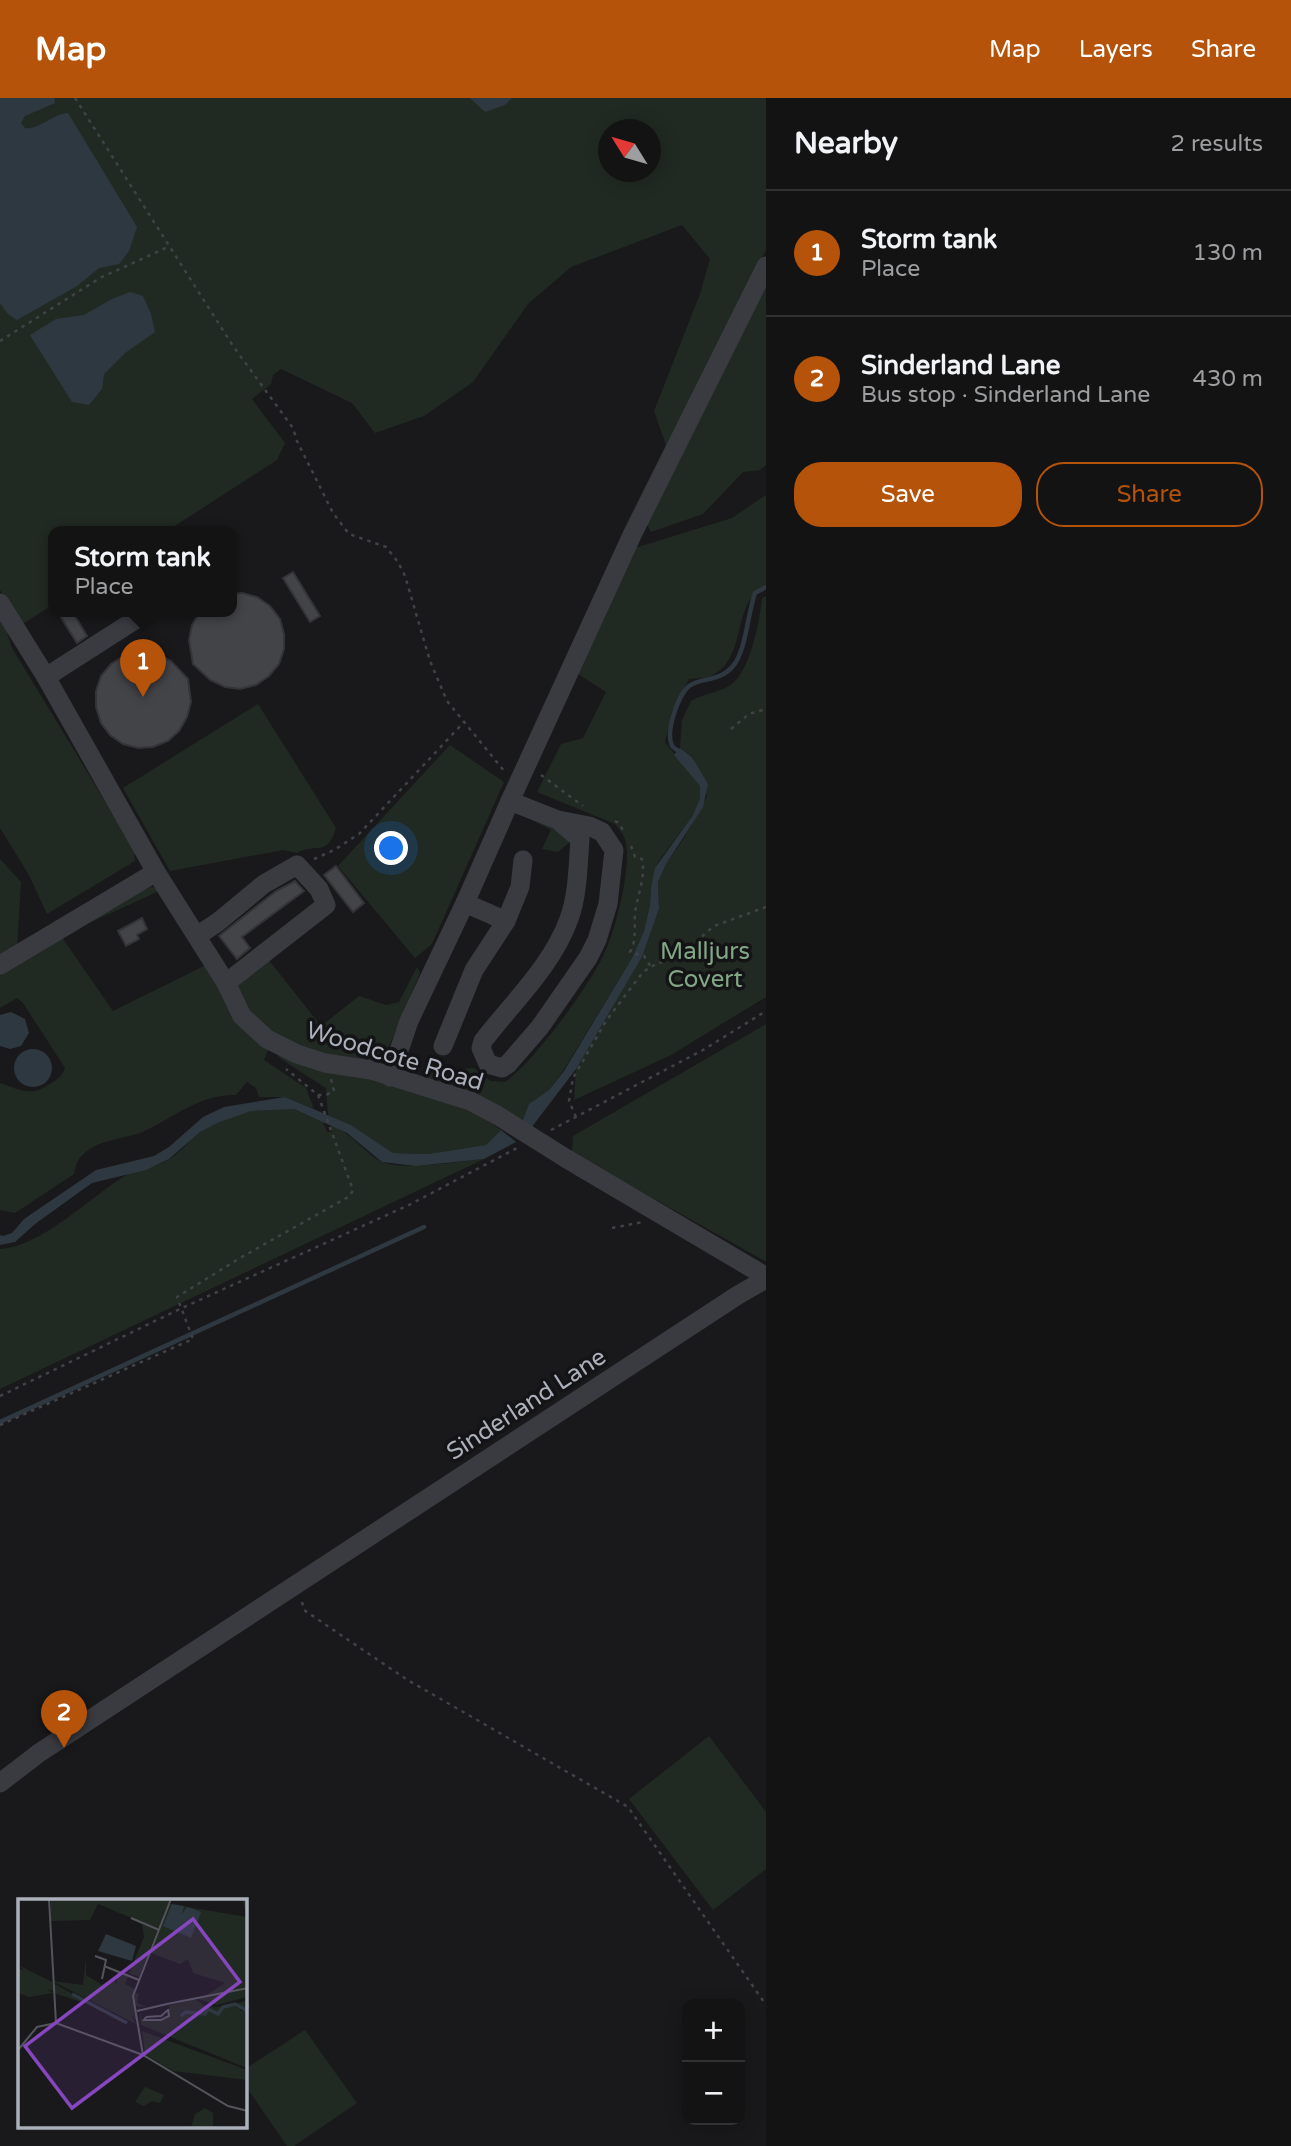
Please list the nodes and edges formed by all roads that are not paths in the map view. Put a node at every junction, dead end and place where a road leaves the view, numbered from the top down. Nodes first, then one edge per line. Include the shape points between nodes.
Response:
1 (766, 266) edge
2 (0, 603) edge
3 (140, 617) edge
4 (46, 677) junction
5 (514, 792) junction
6 (558, 820) junction
7 (523, 860) dead end
8 (156, 872) junction
9 (465, 903) junction
10 (506, 921) junction
11 (192, 928) junction
12 (0, 965) edge
13 (226, 983) junction
14 (443, 1046) dead end
15 (390, 1077) junction
16 (765, 1280) edge
17 (2, 1776) edge

1 - 5 street via 632,535
2 - 4 street, Woodcote Road
3 - 4 street
4 - 8 street, Woodcote Road
5 - 6 street
5 - 9 street
6 - 6 street via 589,826 611,843 608,904 597,940 579,972 520,1051 502,1068 495,1067 484,1058 483,1041 558,943 575,897 580,839
7 - 10 street via 520,887
8 - 11 street, Woodcote Road
8 - 12 street
9 - 10 street
9 - 15 street via 410,1021
10 - 14 street via 474,970
11 - 13 street, Woodcote Road
11 - 13 street via 218,922 264,884 298,865 319,889 326,905
13 - 15 street, Woodcote Road via 242,1016 267,1039 325,1063
15 - 16 street, Woodcote Road, bridge via 470,1101 497,1115
16 - 17 street, Sinderland Lane

